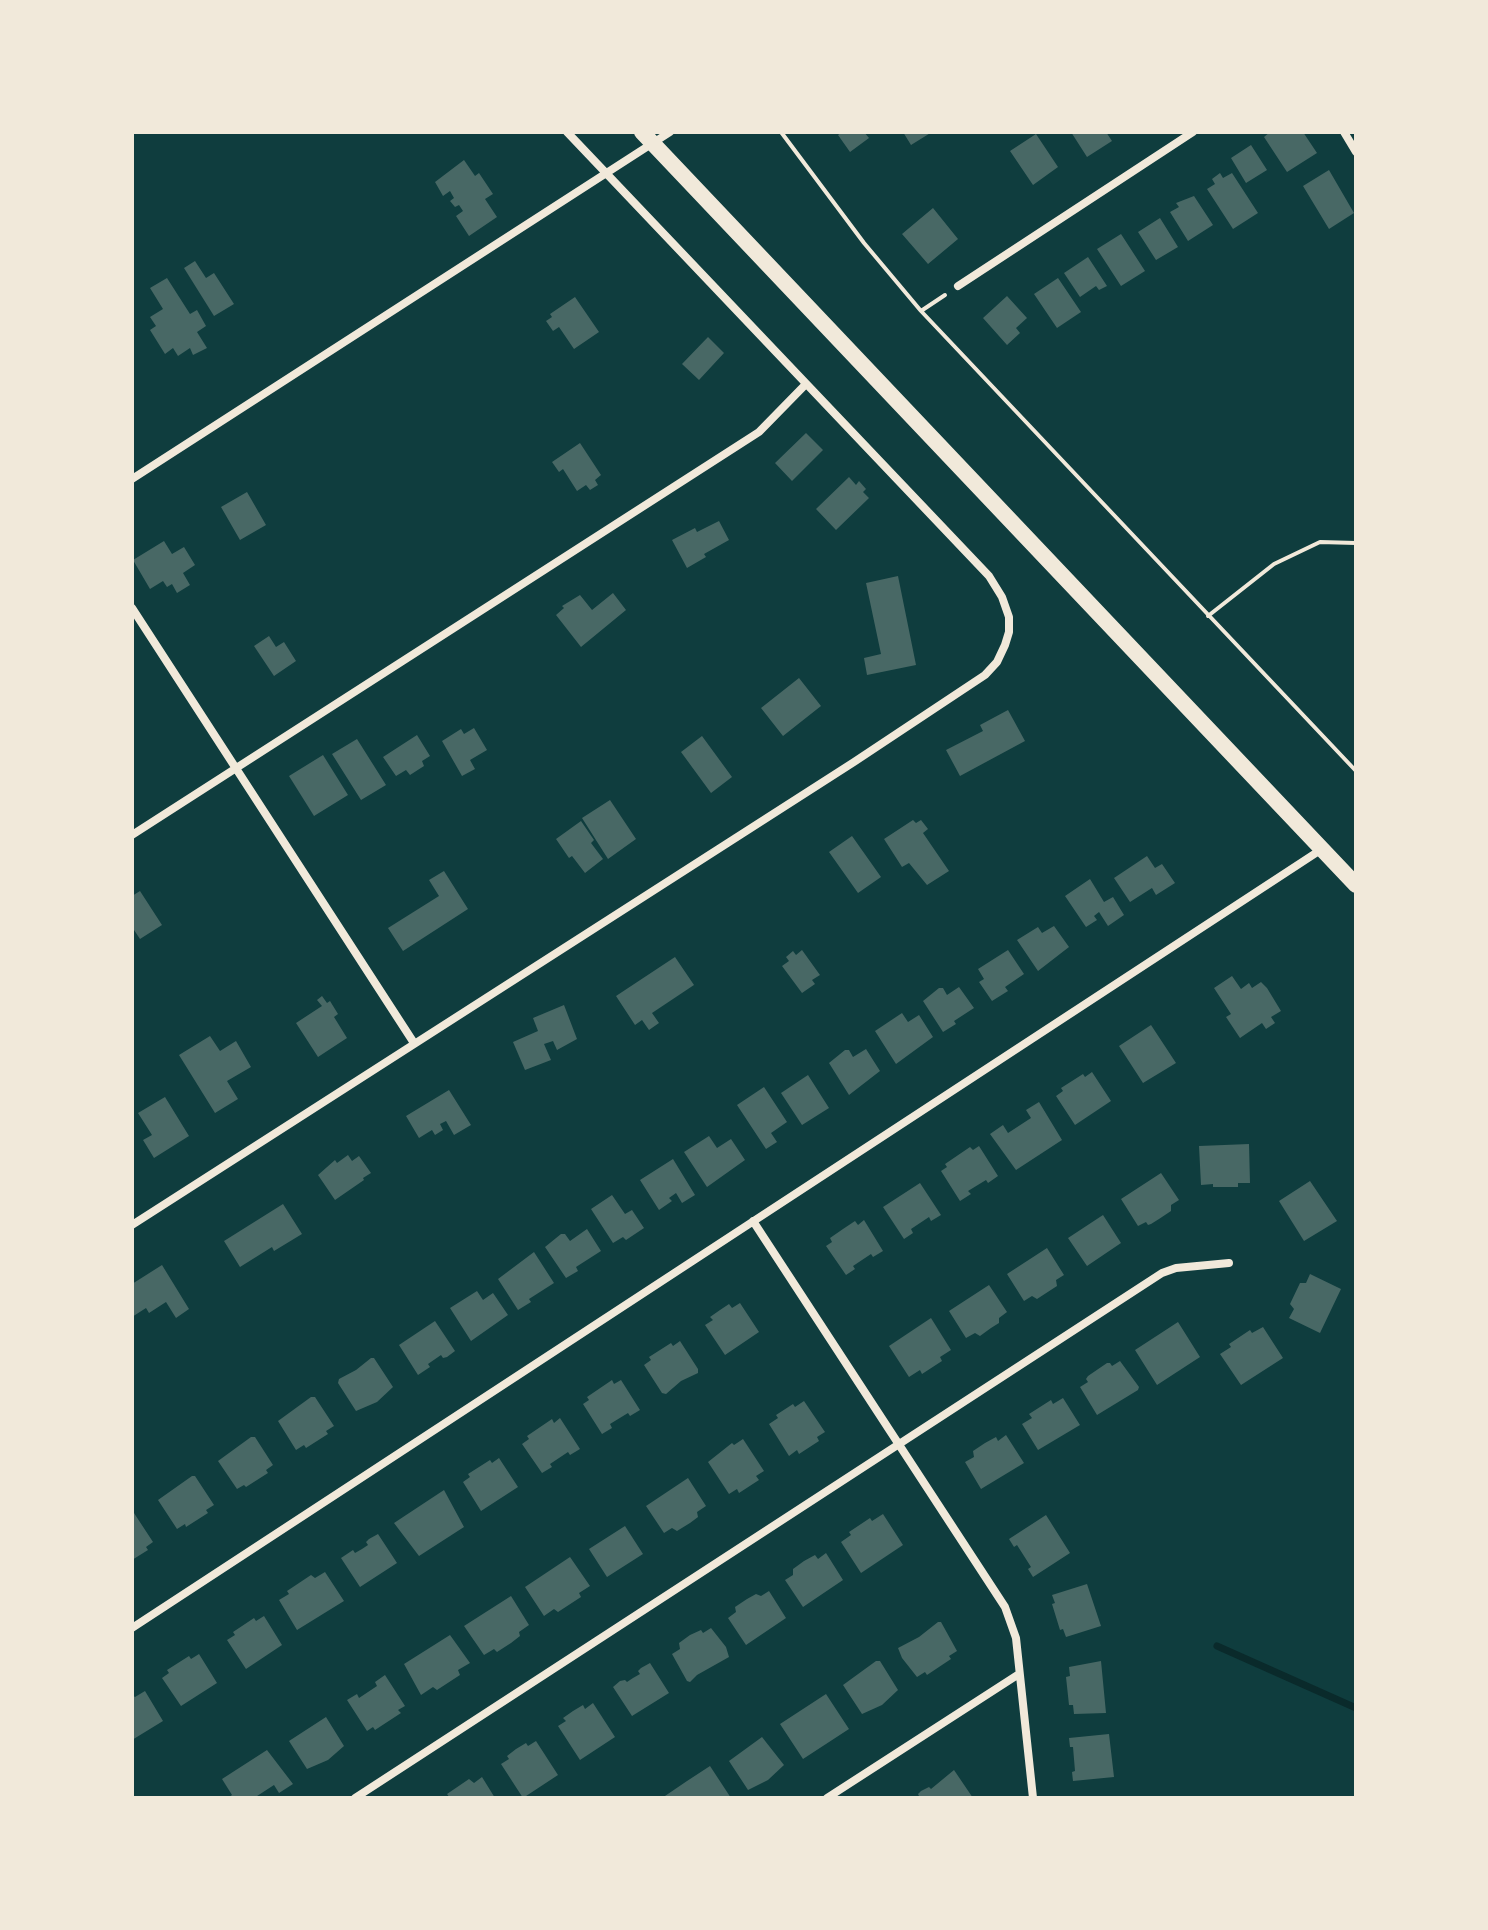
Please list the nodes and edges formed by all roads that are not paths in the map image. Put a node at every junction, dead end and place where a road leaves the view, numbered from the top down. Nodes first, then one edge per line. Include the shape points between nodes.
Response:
1 (567, 132) edge
2 (670, 132) edge
3 (1193, 132) edge
4 (1344, 132) edge
5 (647, 138) edge
6 (1356, 152) edge
7 (607, 173) junction
8 (958, 286) road end
9 (805, 385) junction
10 (132, 479) edge
11 (132, 608) edge
12 (236, 768) junction
13 (132, 835) edge
14 (1322, 849) junction
15 (1356, 885) edge
16 (414, 1043) junction
17 (753, 1221) junction
18 (132, 1225) edge
19 (1229, 1263) dead end
20 (900, 1444) junction
21 (132, 1628) edge
22 (1019, 1674) junction
23 (355, 1798) edge
24 (827, 1798) edge
25 (1033, 1798) edge

1 - 7 street
2 - 5 street
3 - 8 street
4 - 6 street
5 - 7 street
5 - 14 main road
7 - 9 street
7 - 10 street
9 - 12 street via 759,432
9 - 16 street via 989,576 1009,617 997,662 841,771
11 - 12 street
12 - 13 street
12 - 16 street
14 - 15 main road
14 - 17 street
16 - 18 street
17 - 20 street
17 - 21 street
19 - 20 street via 1162,1273
20 - 22 street via 1005,1607 1016,1638
20 - 23 street
22 - 24 street
22 - 25 street

